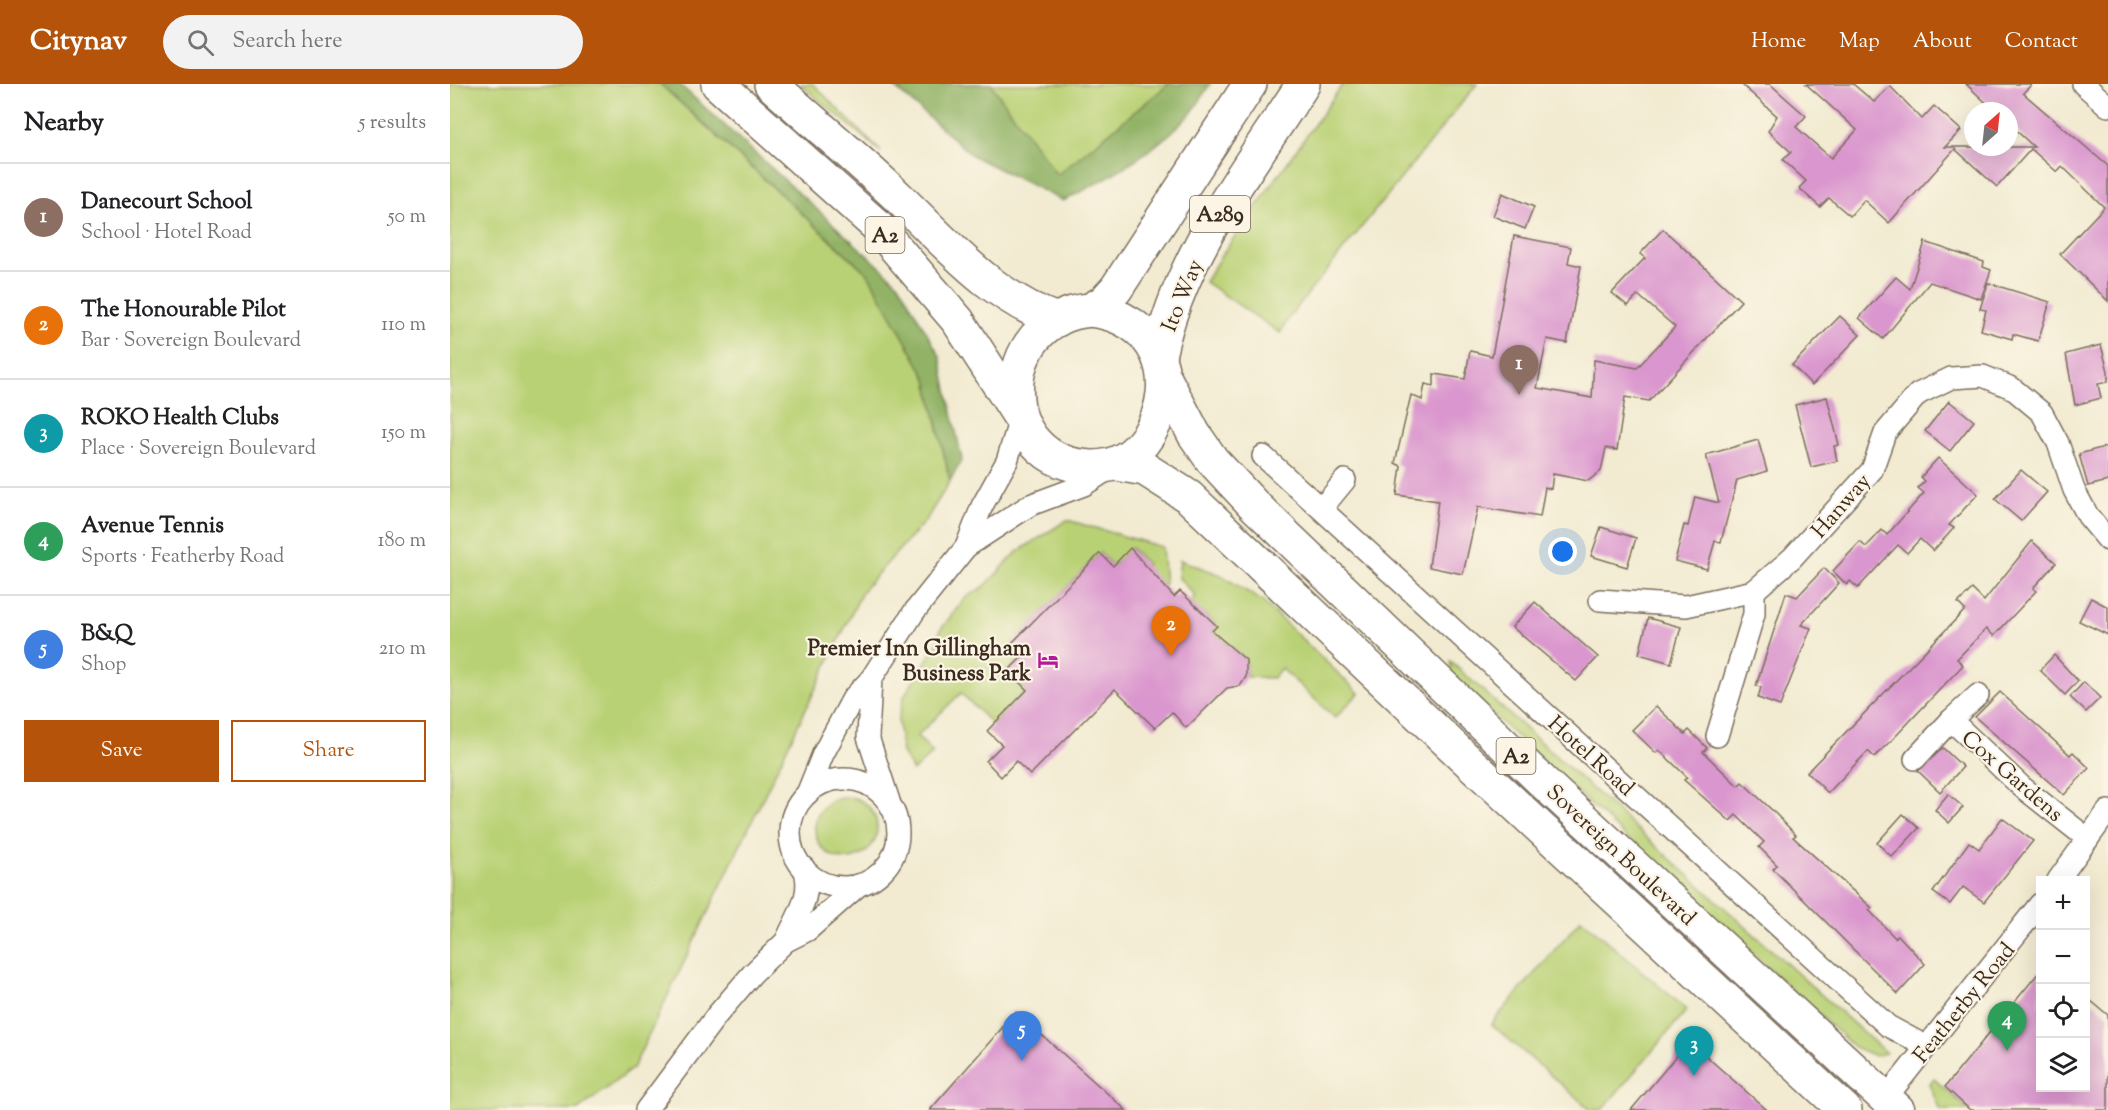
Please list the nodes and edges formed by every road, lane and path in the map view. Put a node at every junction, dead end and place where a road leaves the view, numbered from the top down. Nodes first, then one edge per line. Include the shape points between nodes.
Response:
1 (718, 84) edge
2 (771, 84) edge
3 (1250, 84) edge
4 (1303, 84) edge
5 (2083, 84) edge
6 (2108, 106) edge
7 (1090, 310) junction
8 (1057, 320) junction
9 (1162, 366) junction
10 (1019, 418) junction
11 (1263, 456) dead end
12 (1117, 464) junction
13 (1344, 480) dead end
14 (1322, 508) junction
15 (2108, 540) edge
16 (966, 547) junction
17 (1754, 591) junction
18 (1600, 600) dead end
19 (871, 679) junction
20 (1978, 695) dead end
21 (1951, 720) junction
22 (1717, 736) dead end
23 (1915, 759) dead end
24 (807, 794) junction
25 (890, 806) junction
26 (2108, 811) edge
27 (2088, 839) junction
28 (804, 868) junction
29 (2061, 876) edge
30 (859, 885) junction
31 (2036, 909) edge
32 (786, 941) junction
33 (1925, 1046) junction
34 (1892, 1104) edge
35 (646, 1110) edge
36 (1845, 1110) edge

1 - 10 main road, A2 via 876,225 958,321
2 - 8 main road, A2 via 897,196 969,267 1028,308
3 - 7 main road, A289 via 1116,289
4 - 9 main road, Ito Way / A289 via 1190,266 1173,303
5 - 6 street
7 - 8 main road
7 - 9 main road via 1129,322 1147,338
8 - 10 main road via 1036,337 1022,360 1016,390
9 - 12 main road via 1162,399 1152,430 1136,451
9 - 34 main road, Sovereign Boulevard / A2 via 1207,453 1254,505 1542,781
10 - 12 main road via 1039,446 1055,458 1083,466
10 - 16 street via 1007,461 982,506
11 - 14 street, Hotel Road
12 - 16 street via 1084,484 1030,505
12 - 36 main road, Sovereign Boulevard / A2 via 1145,469 1190,497
13 - 14 street
14 - 33 street, Hotel Road via 1888,1026
15 - 17 street, Hanway via 2088,516 2074,490 2058,443 2042,413 2012,388 1983,375 1951,378 1917,394 1885,432 1872,470 1792,558
16 - 19 street via 914,612
17 - 18 street, Hanway via 1686,606
17 - 22 street via 1754,614
19 - 24 street via 853,698
19 - 25 street via 868,737
20 - 21 street
21 - 23 street, Cox Gardens
21 - 27 street, Cox Gardens via 2022,787
24 - 25 street via 833,781 852,780 878,791
24 - 28 street via 795,812 791,832 794,851
25 - 30 street via 898,834 893,855 881,872
26 - 27 street
27 - 29 street
28 - 30 street via 829,885
28 - 32 street via 806,898
30 - 32 street via 808,930
31 - 33 street, Featherby Road
32 - 35 street via 728,1001
33 - 34 street, Featherby Road

